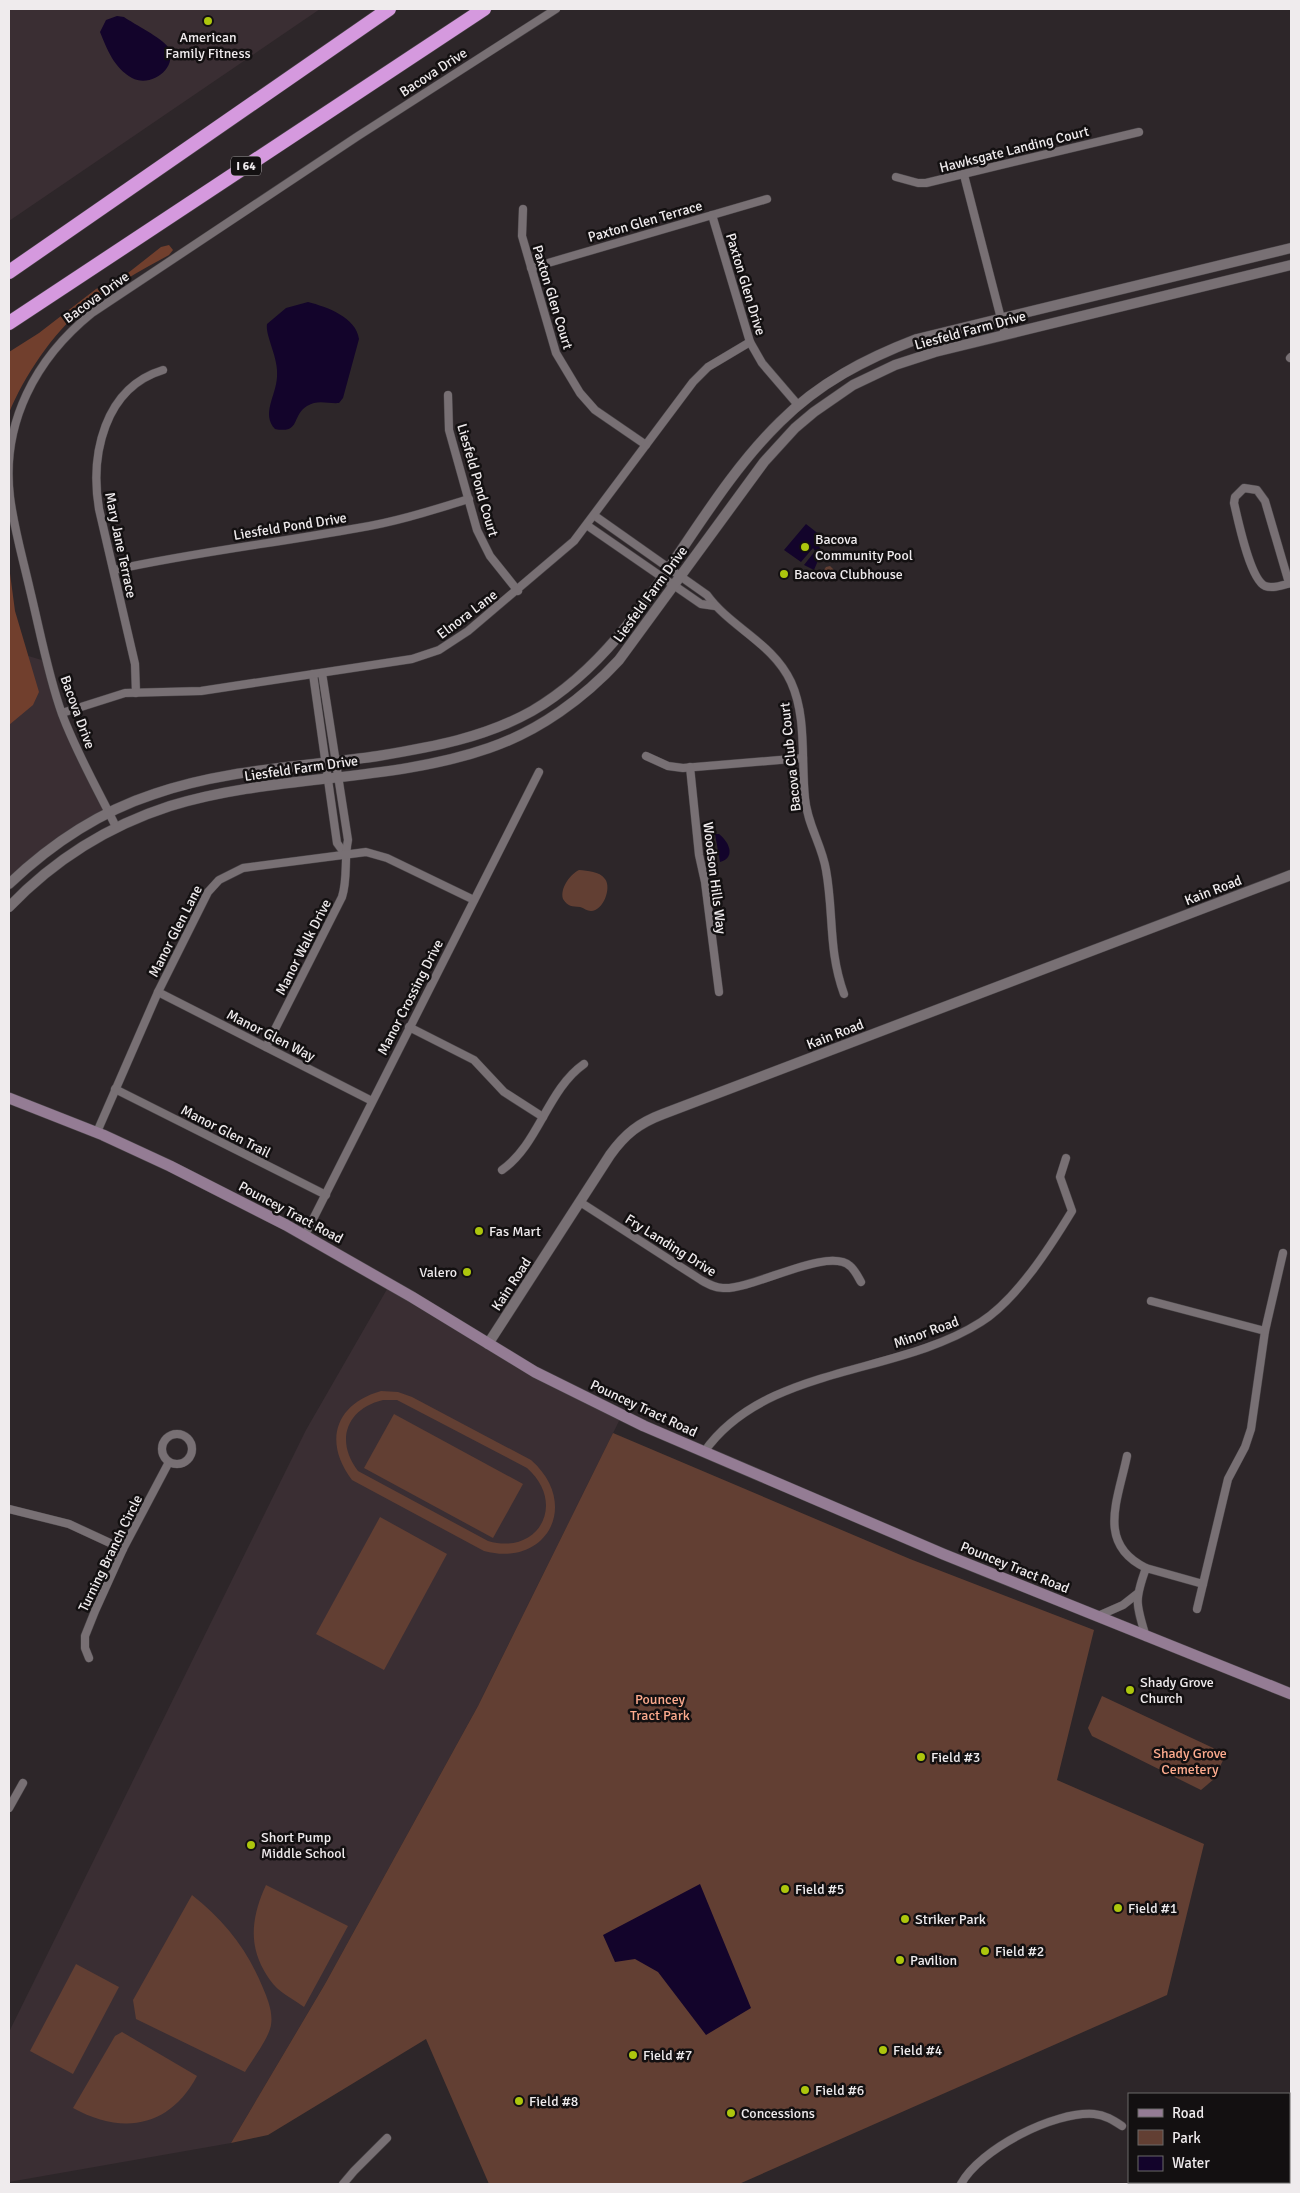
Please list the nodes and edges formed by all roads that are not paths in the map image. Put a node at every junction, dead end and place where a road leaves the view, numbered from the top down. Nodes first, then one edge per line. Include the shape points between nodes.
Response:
1 (389, 9) edge
2 (484, 9) edge
3 (556, 9) edge
4 (1139, 132) dead end
5 (964, 175) junction
6 (896, 177) dead end
7 (767, 199) dead end
8 (523, 209) dead end
9 (712, 215) junction
10 (1291, 248) edge
11 (1291, 265) edge
12 (530, 268) junction
13 (9, 272) edge
14 (1000, 319) junction
15 (9, 323) edge
16 (1005, 334) junction
17 (750, 342) junction
18 (163, 370) dead end
19 (448, 395) dead end
20 (798, 405) junction
21 (646, 445) junction
22 (469, 499) junction
23 (595, 516) junction
24 (588, 526) junction
25 (668, 568) junction
26 (114, 570) junction
27 (661, 577) junction
28 (681, 577) junction
29 (1290, 583) edge
30 (674, 586) junction
31 (518, 590) junction
32 (715, 606) junction
33 (322, 673) junction
34 (313, 674) junction
35 (136, 693) junction
36 (62, 713) junction
37 (646, 756) dead end
38 (803, 758) junction
39 (331, 763) junction
40 (690, 768) junction
41 (539, 772) dead end
42 (333, 777) junction
43 (109, 813) junction
44 (116, 827) junction
45 (345, 854) junction
46 (1291, 875) edge
47 (9, 884) edge
48 (474, 900) junction
49 (9, 907) edge
50 (158, 992) junction
51 (719, 992) dead end
52 (844, 994) dead end
53 (409, 1027) junction
54 (266, 1047) junction
55 (584, 1064) dead end
56 (114, 1089) junction
57 (9, 1098) edge
58 (372, 1101) junction
59 (544, 1117) junction
60 (97, 1132) junction
61 (1066, 1158) dead end
62 (502, 1170) dead end
63 (326, 1195) junction
64 (580, 1202) junction
65 (305, 1235) junction
66 (1284, 1253) dead end
67 (862, 1282) dead end
68 (1151, 1301) dead end
69 (1265, 1331) junction
70 (488, 1344) junction
71 (704, 1452) junction
72 (1127, 1456) dead end
73 (169, 1462) junction
74 (9, 1509) edge
75 (123, 1549) junction
76 (1146, 1568) junction
77 (1203, 1584) junction
78 (1136, 1594) junction
79 (1198, 1608) dead end
80 (1097, 1617) junction
81 (1146, 1637) junction
82 (90, 1658) dead end
83 (1291, 1694) edge
84 (24, 1783) dead end
85 (9, 1808) edge
86 (1122, 2126) dead end
87 (387, 2138) dead end
88 (343, 2184) edge
89 (961, 2184) edge

1 - 13 highway
2 - 15 highway, I 64
3 - 36 street, Bacova Drive via 92,313 74,327 46,358 24,396 14,430 9,471 10,496
4 - 5 street, Hawksgate Landing Court
5 - 6 street, Hawksgate Landing Court via 926,183
5 - 14 street
7 - 9 street, Paxton Glen Terrace
8 - 12 street, Paxton Glen Court via 522,236
9 - 12 street, Paxton Glen Terrace
9 - 17 street, Paxton Glen Drive
10 - 14 street, Liesfeld Farm Drive
11 - 16 street, Liesfeld Farm Drive
12 - 21 street, Paxton Glen Court via 548,332 567,373 595,410
14 - 16 street
14 - 20 street, Liesfeld Farm Drive via 890,350 843,372
16 - 28 street, Liesfeld Farm Drive via 895,365 853,385 814,412 764,462
17 - 20 street, Paxton Glen Drive via 762,363
17 - 21 street, Elnora Lane via 708,368 693,382
18 - 26 street, Mary Jane Terrace via 140,380 123,397 106,423 97,452 96,486
19 - 22 street, Liesfeld Pond Court via 449,430
20 - 25 street, Liesfeld Farm Drive via 748,457
21 - 23 street, Elnora Lane
22 - 26 street, Liesfeld Pond Drive via 359,528 175,556
22 - 31 street, Liesfeld Pond Court via 477,530 490,556
23 - 24 street, Elnora Lane
23 - 25 street, Bacova Club Court
24 - 27 street, Bacova Club Court
24 - 31 street, Elnora Lane
25 - 27 street, Liesfeld Farm Drive
25 - 28 street, Bacova Club Court
26 - 35 street, Mary Jane Terrace via 135,664
27 - 30 street, Bacova Club Court
27 - 39 street, Liesfeld Farm Drive via 596,661 559,694 530,712 503,726 456,742
28 - 30 street, Liesfeld Farm Drive
28 - 32 street, Bacova Club Court via 707,595
29 - 29 street via 1268,587 1254,575 1234,504 1235,497 1244,488 1257,490 1265,501
30 - 32 street, Bacova Club Court via 701,604
30 - 42 street, Liesfeld Farm Drive via 606,674 582,696 546,721 504,743 454,759
31 - 33 street, Elnora Lane via 439,650 412,659
32 - 38 street, Bacova Club Court via 769,652 791,681 800,716
33 - 34 street, Elnora Lane
33 - 39 street
34 - 35 street, Elnora Lane via 202,691
34 - 39 street
35 - 36 street, Elnora Lane via 125,693
36 - 43 street, Bacova Drive via 74,745
37 - 40 street via 668,766
38 - 40 street
38 - 52 street, Bacova Club Court via 805,800 826,869 833,953
39 - 42 street, Manor Walk Drive
39 - 43 street, Liesfeld Farm Drive via 241,774 177,787
40 - 51 street, Woodson Hills Way
41 - 48 street, Manor Crossing Drive
42 - 44 street, Liesfeld Farm Drive via 228,792 172,806
42 - 45 street, Manor Walk Drive via 348,840
42 - 45 street, Manor Walk Drive via 337,843
43 - 44 street, Bacova Drive
43 - 47 street, Liesfeld Farm Drive via 58,843
44 - 49 street, Liesfeld Farm Drive via 57,864
45 - 48 street, Manor Glen Lane via 376,854
45 - 50 street, Manor Glen Lane via 243,868 219,880 208,892
45 - 54 street, Manor Walk Drive via 346,884 342,897
46 - 64 street, Kain Road via 648,1120 622,1139
48 - 53 street, Manor Crossing Drive
50 - 54 street, Manor Glen Way
50 - 56 street, Manor Glen Lane
53 - 58 street, Manor Crossing Drive
53 - 59 street via 474,1060 504,1092
54 - 58 street, Manor Glen Way
55 - 59 street via 570,1075
56 - 60 street, Manor Glen Lane
56 - 63 street, Manor Glen Trail
57 - 60 main road, Pouncey Tract Road
58 - 63 street, Manor Crossing Drive
59 - 62 street via 516,1159
60 - 65 main road, Pouncey Tract Road
61 - 71 street, Minor Road via 1060,1177 1072,1211 1036,1264 991,1315 955,1337 779,1394 727,1424
63 - 65 street, Manor Crossing Drive
64 - 67 street, Fry Landing Drive via 701,1280 720,1288 741,1287 819,1261 850,1265
64 - 70 street, Kain Road
65 - 70 main road, Pouncey Tract Road
66 - 69 street
68 - 69 street
69 - 77 street via 1251,1429 1228,1479
70 - 71 main road, Pouncey Tract Road via 587,1399
71 - 80 main road, Pouncey Tract Road
72 - 76 street via 1113,1524 1118,1544 1130,1560
73 - 73 street via 163,1454 163,1444 174,1434 184,1436 191,1443 190,1457 183,1463
73 - 75 street, Turning Branch Circle
74 - 75 street via 69,1524
75 - 82 street, Turning Branch Circle via 86,1636 85,1648
76 - 77 street
76 - 78 street
77 - 79 street
78 - 80 street via 1123,1605
78 - 81 street
80 - 81 main road, Pouncey Tract Road
81 - 83 main road, Pouncey Tract Road
84 - 85 street
86 - 89 street via 1109,2117 1093,2114 1063,2117 1014,2137 986,2155
87 - 88 street

